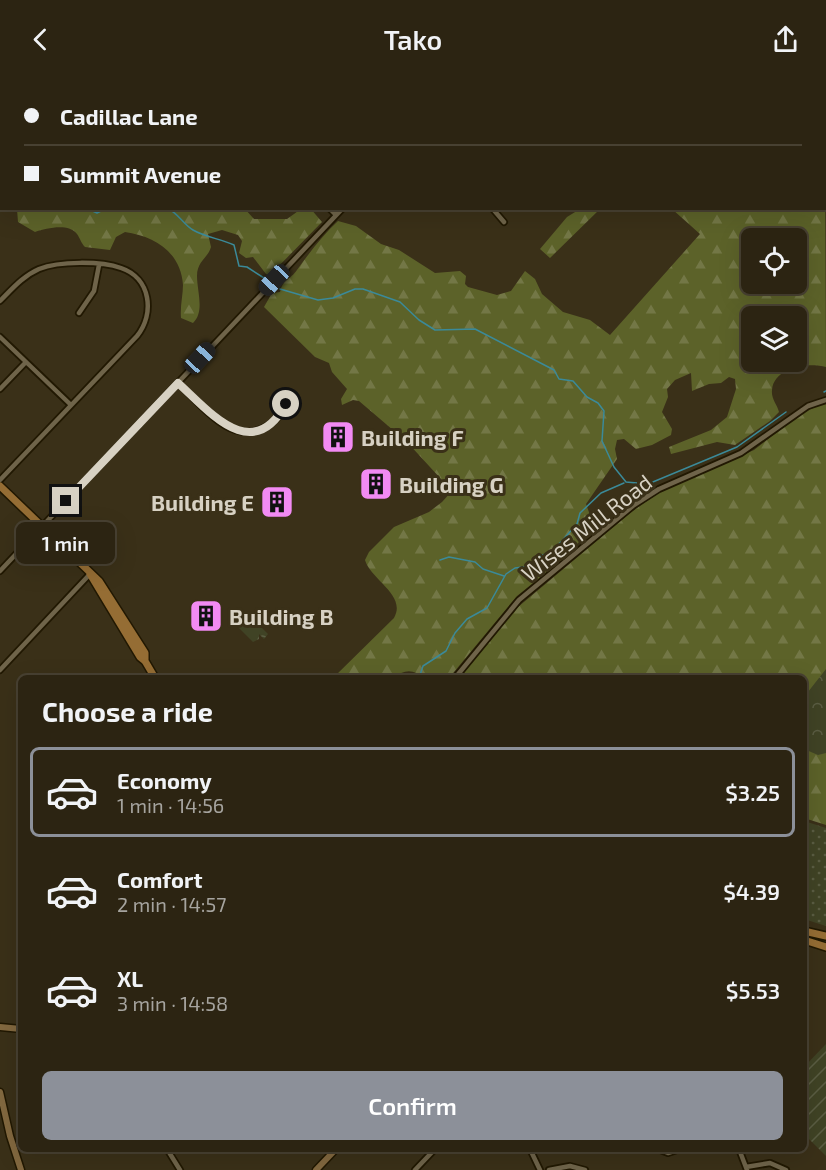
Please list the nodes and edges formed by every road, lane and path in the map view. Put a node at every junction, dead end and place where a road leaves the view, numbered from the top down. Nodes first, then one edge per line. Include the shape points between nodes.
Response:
1 (331, 210) edge
2 (341, 210) edge
3 (494, 210) edge
4 (336, 215) junction
5 (504, 222) dead end
6 (99, 265) junction
7 (0, 301) edge
8 (79, 313) dead end
9 (0, 337) edge
10 (26, 362) junction
11 (178, 383) junction
12 (0, 389) edge
13 (291, 393) dead end
14 (826, 399) edge
15 (72, 405) junction
16 (0, 480) edge
17 (0, 486) edge
18 (42, 526) junction
19 (0, 571) edge
20 (90, 574) junction
21 (0, 670) edge
22 (153, 675) edge
23 (456, 675) edge
24 (807, 932) edge
25 (826, 936) edge
26 (807, 941) edge
27 (826, 947) edge
28 (0, 1027) edge
29 (18, 1029) edge
30 (0, 1092) edge
31 (3, 1118) edge
32 (169, 1152) edge
33 (333, 1152) edge
34 (432, 1152) edge
35 (531, 1152) edge
36 (741, 1152) edge
37 (747, 1168) edge
38 (21, 1170) edge
39 (180, 1170) edge
40 (316, 1170) edge
41 (415, 1170) edge
42 (540, 1170) edge
43 (549, 1170) edge
44 (585, 1170) edge
45 (786, 1170) edge

1 - 4 street
2 - 4 street
3 - 5 street
4 - 11 street
6 - 7 street via 45,267 22,279
6 - 8 street via 94,291
6 - 15 street via 121,268 134,276 147,294 148,312 140,332
9 - 10 street
10 - 12 street
10 - 15 street
11 - 13 street via 222,424 243,432 271,423
11 - 18 street
14 - 23 street, Wises Mill Road via 808,405 746,450 659,489 621,516 519,600
15 - 16 street
17 - 18 main road
18 - 19 street
18 - 20 main road
20 - 21 street
20 - 22 main road
24 - 25 main road
26 - 27 main road
28 - 29 main road
30 - 31 main road
31 - 38 main road
32 - 39 street
33 - 40 main road
34 - 41 street
35 - 42 street
36 - 37 street
37 - 45 street via 770,1163
43 - 44 street via 570,1166

